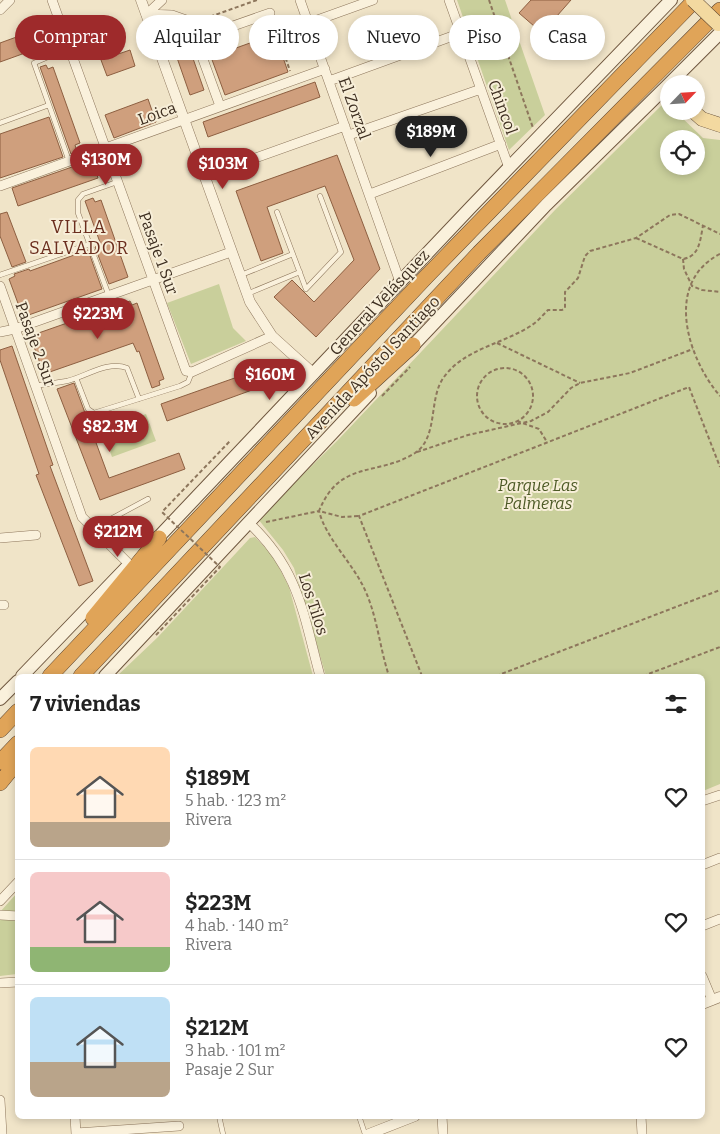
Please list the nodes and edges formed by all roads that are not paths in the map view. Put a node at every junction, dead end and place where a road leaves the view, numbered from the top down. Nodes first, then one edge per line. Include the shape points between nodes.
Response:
1 (10, 0) edge
2 (52, 0) edge
3 (141, 0) edge
4 (162, 0) edge
5 (300, 0) edge
6 (373, 0) edge
7 (449, 0) edge
8 (671, 0) edge
9 (694, 0) edge
10 (0, 10) edge
11 (270, 13) road end
12 (146, 14) junction
13 (57, 15) edge
14 (158, 15) edge
15 (306, 15) edge
16 (331, 15) edge
17 (454, 15) edge
18 (719, 23) edge
19 (239, 24) edge
20 (449, 37) edge
21 (41, 60) edge
22 (73, 60) edge
23 (204, 60) edge
24 (322, 60) edge
25 (471, 60) edge
26 (325, 69) junction
27 (676, 75) edge
28 (329, 81) junction
29 (481, 89) junction
30 (660, 93) edge
31 (49, 105) junction
32 (220, 106) junction
33 (184, 119) junction
34 (705, 120) edge
35 (0, 123) edge
36 (720, 125) edge
37 (345, 126) junction
38 (349, 135) junction
39 (501, 144) junction
40 (105, 148) junction
41 (69, 161) junction
42 (509, 168) junction
43 (205, 176) junction
44 (117, 182) junction
45 (0, 186) edge
46 (370, 194) junction
47 (320, 196) dead end
48 (277, 212) dead end
49 (90, 244) junction
50 (231, 252) junction
51 (293, 254) junction
52 (300, 272) junction
53 (0, 275) edge
54 (239, 275) junction
55 (152, 280) junction
56 (400, 282) junction
57 (0, 286) edge
58 (246, 294) junction
59 (109, 296) junction
60 (15, 329) junction
61 (0, 332) edge
62 (272, 336) junction
63 (413, 345) junction
64 (192, 372) junction
65 (314, 374) junction
66 (76, 378) junction
67 (35, 386) junction
68 (139, 399) junction
69 (271, 474) junction
70 (148, 500) dead end
71 (255, 523) junction
72 (92, 529) junction
73 (36, 535) dead end
74 (0, 538) edge
75 (159, 538) junction
76 (130, 565) junction
77 (24, 674) edge
78 (51, 674) edge
79 (51, 674) edge
80 (83, 674) edge
81 (107, 674) edge
82 (319, 674) edge
83 (15, 684) edge
84 (0, 699) edge
85 (15, 714) edge
86 (0, 730) edge
87 (15, 746) edge
88 (0, 762) edge
89 (15, 765) edge
90 (15, 770) edge
91 (0, 784) edge
92 (720, 795) edge
93 (705, 800) edge
94 (720, 858) edge
95 (705, 864) edge
96 (15, 885) edge
97 (0, 901) edge
98 (0, 914) edge
99 (15, 916) edge
100 (720, 919) edge
101 (705, 925) edge
102 (15, 982) edge
103 (0, 983) edge
104 (705, 984) edge
105 (711, 1000) edge
106 (0, 1100) edge
107 (75, 1119) edge
108 (220, 1119) edge
109 (360, 1119) edge
110 (407, 1119) edge
111 (442, 1119) edge
112 (641, 1119) edge
113 (179, 1126) dead end
114 (2, 1134) edge
115 (76, 1134) edge
116 (223, 1134) edge
117 (364, 1134) edge
118 (369, 1134) edge
119 (443, 1134) edge
120 (642, 1134) edge

1 - 10 street
2 - 13 street, Pasaje 1 Sur
3 - 12 street
4 - 12 street
5 - 15 street, El Zorzal
6 - 16 street
7 - 17 street, Chincol
8 - 42 main road
9 - 18 main road, bridge
9 - 78 highway, General Velásquez
11 - 19 street
12 - 14 street
12 - 33 street
18 - 27 main road, Avenida Apóstol Santiago
18 - 69 highway via 672,60 543,187
20 - 28 street
21 - 31 lane via 34,63
22 - 40 street, Pasaje 1 Sur
23 - 32 street
24 - 26 street, El Zorzal
25 - 29 street, Chincol
26 - 28 street, El Zorzal
26 - 32 street, Loica
28 - 37 street, El Zorzal
29 - 38 street
29 - 39 street, Chincol
30 - 63 main road, Avenida Apóstol Santiago
31 - 35 lane
31 - 41 lane
32 - 33 street, Loica
33 - 40 street, Loica
33 - 43 street
34 - 36 main road
37 - 38 street, El Zorzal
37 - 43 street
38 - 46 street, El Zorzal
39 - 42 street, Chincol
39 - 46 street
40 - 41 street, Loica
40 - 44 street, Pasaje 1 Sur
41 - 45 street, Loica
42 - 56 main road
43 - 50 street
44 - 49 lane via 83,194 78,200 78,213
44 - 55 street, Pasaje 1 Sur
46 - 56 street, El Zorzal
47 - 52 lane via 341,252 306,289
48 - 51 lane
49 - 53 lane
49 - 59 lane
50 - 54 street
50 - 55 street
51 - 52 lane
51 - 54 lane
52 - 58 lane
54 - 58 street
55 - 59 street
55 - 64 street, Pasaje 1 Sur via 183,365 186,371
56 - 65 main road
57 - 60 street, Pasaje 2 Sur
58 - 62 street
59 - 60 street
60 - 61 street
60 - 67 street, Pasaje 2 Sur
62 - 64 street
62 - 65 street
63 - 69 highway
63 - 71 main road, Avenida Apóstol Santiago
64 - 68 lane via 188,382
65 - 75 main road
66 - 67 lane
66 - 68 lane via 123,366 127,368
66 - 68 lane via 88,409 94,413
67 - 72 street, Pasaje 2 Sur via 80,513
69 - 80 highway
70 - 72 lane
71 - 81 main road, Avenida Apóstol Santiago
71 - 82 street, Los Tilos via 289,573 298,594
72 - 76 street, Pasaje 2 Sur
73 - 74 street
75 - 76 main road
75 - 79 highway
76 - 77 main road
83 - 84 main road
85 - 86 highway
87 - 88 highway
89 - 91 highway
90 - 91 main road
92 - 93 street
94 - 95 street
96 - 97 street
98 - 99 street
100 - 101 street
102 - 103 street
104 - 105 street
106 - 114 street
107 - 115 street
108 - 116 lane
109 - 117 lane
110 - 118 street
111 - 119 street
112 - 120 street
113 - 115 street

